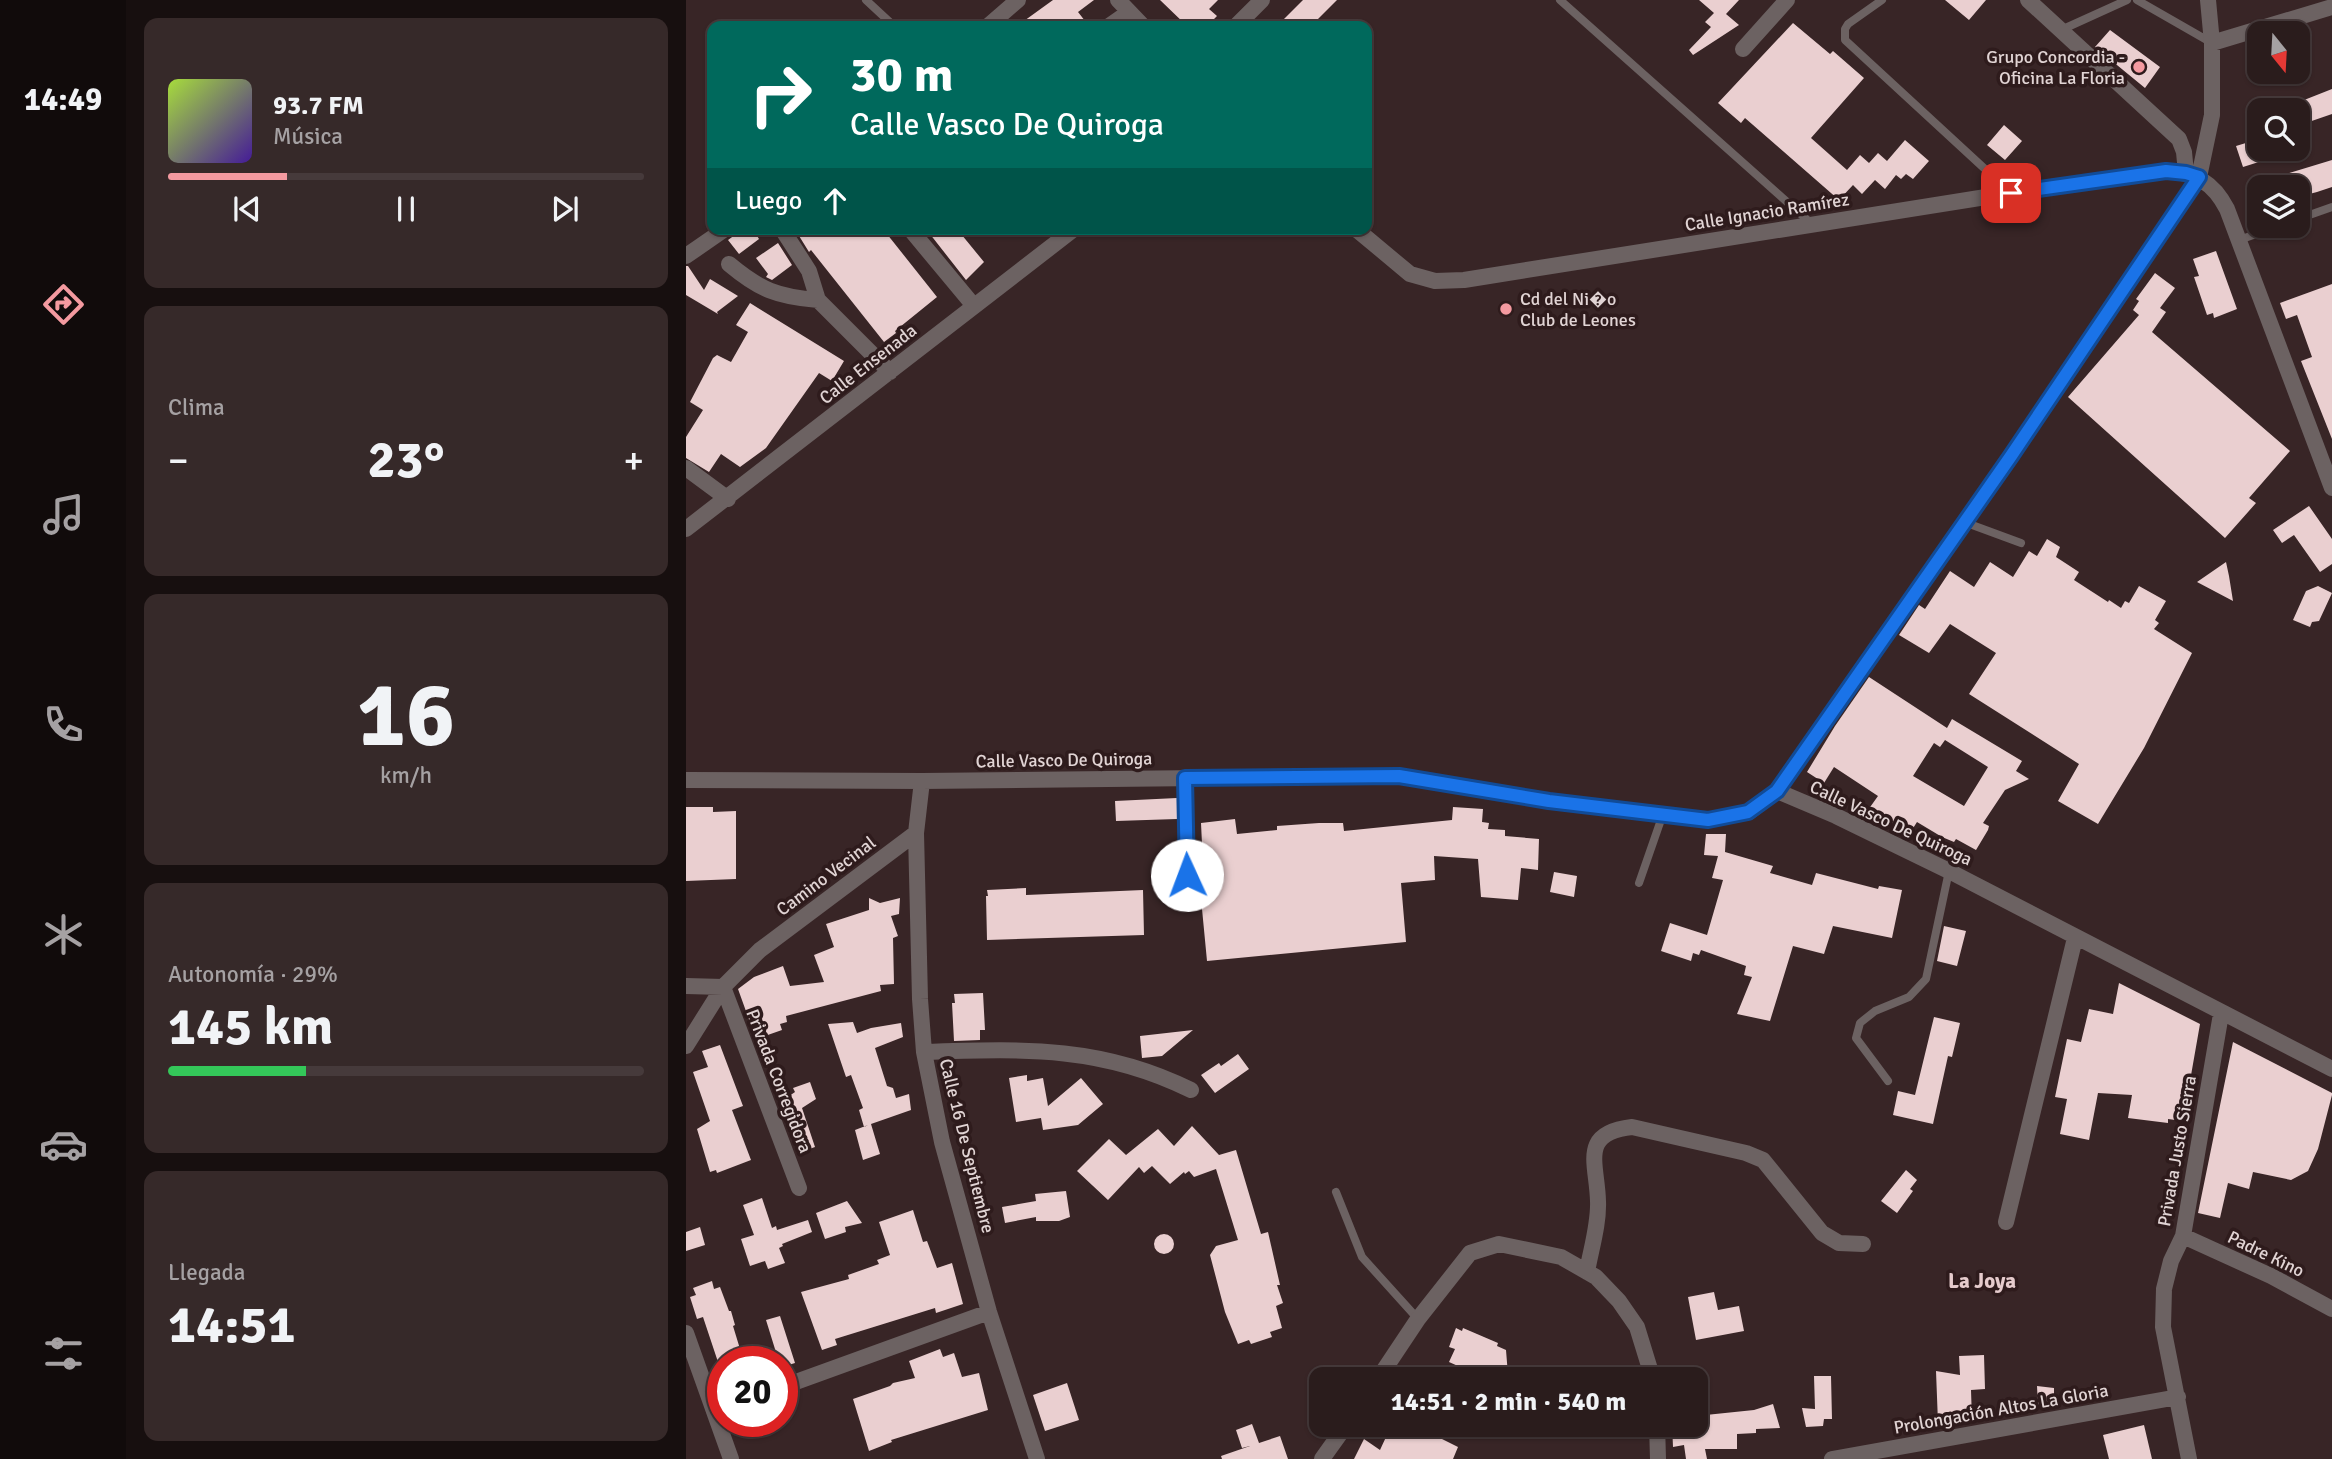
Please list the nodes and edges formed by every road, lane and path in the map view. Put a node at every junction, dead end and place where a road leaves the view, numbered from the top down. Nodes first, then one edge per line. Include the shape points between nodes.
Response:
1 (866, 0) edge
2 (1018, 0) edge
3 (1262, 0) edge
4 (1560, 0) edge
5 (1787, 0) edge
6 (1882, 0) edge
7 (2028, 0) edge
8 (2127, 0) edge
9 (2137, 0) edge
10 (2208, 0) edge
11 (1124, 6) edge
12 (2332, 6) edge
13 (889, 21) edge
14 (994, 21) edge
15 (1113, 21) edge
16 (1138, 21) edge
17 (1241, 21) edge
18 (2061, 30) junction
19 (2212, 43) junction
20 (1743, 49) dead end
21 (2193, 175) junction
22 (2011, 193) junction
23 (2332, 206) edge
24 (2310, 214) edge
25 (1813, 225) junction
26 (716, 235) edge
27 (786, 235) edge
28 (915, 235) edge
29 (1066, 235) edge
30 (1363, 235) edge
31 (2247, 237) edge
32 (2239, 240) junction
33 (686, 256) edge
34 (729, 264) dead end
35 (818, 300) junction
36 (974, 306) junction
37 (890, 372) junction
38 (686, 468) edge
39 (2332, 488) edge
40 (728, 499) junction
41 (1965, 522) junction
42 (686, 529) edge
43 (2021, 543) dead end
44 (1185, 778) junction
45 (686, 780) edge
46 (922, 781) junction
47 (1777, 791) junction
48 (1663, 814) junction
49 (916, 833) junction
50 (1949, 871) junction
51 (1639, 883) dead end
52 (1188, 899) dead end
53 (2075, 938) junction
54 (686, 986) edge
55 (723, 987) junction
56 (2221, 1014) junction
57 (686, 1046) edge
58 (924, 1052) junction
59 (2332, 1069) edge
60 (1888, 1081) dead end
61 (1191, 1090) dead end
62 (799, 1188) dead end
63 (1336, 1192) dead end
64 (2006, 1222) dead end
65 (2183, 1236) junction
66 (1863, 1244) dead end
67 (1587, 1272) junction
68 (2332, 1309) edge
69 (989, 1312) junction
70 (1418, 1319) junction
71 (686, 1333) edge
72 (1386, 1367) edge
73 (1649, 1367) edge
74 (798, 1381) edge
75 (707, 1382) edge
76 (2178, 1397) junction
77 (726, 1437) edge
78 (1338, 1437) edge
79 (1657, 1437) edge
80 (731, 1459) edge
81 (1037, 1459) edge
82 (1322, 1459) edge
83 (1658, 1459) edge
84 (1832, 1459) edge
85 (2189, 1459) edge

1 - 13 lane
2 - 14 street
3 - 17 street
4 - 25 lane
5 - 20 street
6 - 22 lane via 1848,24 1846,40
7 - 18 street
8 - 18 lane
9 - 19 lane
10 - 19 street
11 - 15 street
11 - 16 street
12 - 19 street
18 - 21 street via 2179,139
19 - 21 street via 2212,115
21 - 22 street, Calle Ignacio Ramírez via 2166,171
21 - 32 street via 2221,197
21 - 41 street
22 - 25 street, Calle Ignacio Ramírez
23 - 24 lane
25 - 30 street, Calle Ignacio Ramírez via 1434,281 1410,274
26 - 33 street
27 - 35 street via 809,271
28 - 36 street
29 - 36 street, Calle Ensenada
31 - 32 lane
32 - 39 street
34 - 35 street via 755,285 786,297
35 - 37 street
36 - 37 street, Calle Ensenada
37 - 40 street, Calle Ensenada
38 - 40 street
40 - 42 street, Calle Ensenada
41 - 43 lane
41 - 47 street
44 - 46 street, Calle Vasco De Quiroga
44 - 48 street, Calle Vasco De Quiroga via 1399,776
44 - 52 lane
45 - 46 street, Calle Vasco De Quiroga
46 - 49 street
47 - 48 street, Calle Vasco De Quiroga via 1748,812 1728,818
47 - 50 street, Calle Vasco De Quiroga
48 - 51 lane
49 - 55 street, Camino Vecinal via 760,950
49 - 58 street, Calle 16 De Septiembre
50 - 53 street, Calle Vasco De Quiroga
50 - 60 lane via 1926,979 1909,997 1875,1011 1860,1023 1856,1038
53 - 56 street, Calle Vasco De Quiroga
53 - 64 street
54 - 55 street
55 - 57 street, Camino Vecinal
55 - 62 street, Privada Corregidora
56 - 59 street, Calle Vasco De Quiroga
56 - 65 street, Privada Justo Sierra
58 - 61 street via 1063,1052 1159,1074
58 - 69 street, Calle 16 De Septiembre via 942,1142
63 - 70 lane via 1362,1257
65 - 68 street, Padre Kino
65 - 76 street, Privada Justo Sierra via 2164,1289 2163,1327
66 - 67 street via 1839,1242 1822,1233 1763,1160 1632,1127 1612,1129 1598,1139 1593,1158 1599,1203
67 - 70 street via 1562,1257 1499,1244 1470,1253
67 - 73 street via 1619,1301 1637,1327
69 - 74 street
69 - 81 street, Calle 16 De Septiembre
70 - 72 street
71 - 75 street
76 - 84 street, Prolongación Altos La Gloria
76 - 85 street, Privada Justo Sierra
77 - 80 street
78 - 82 street
79 - 83 street

